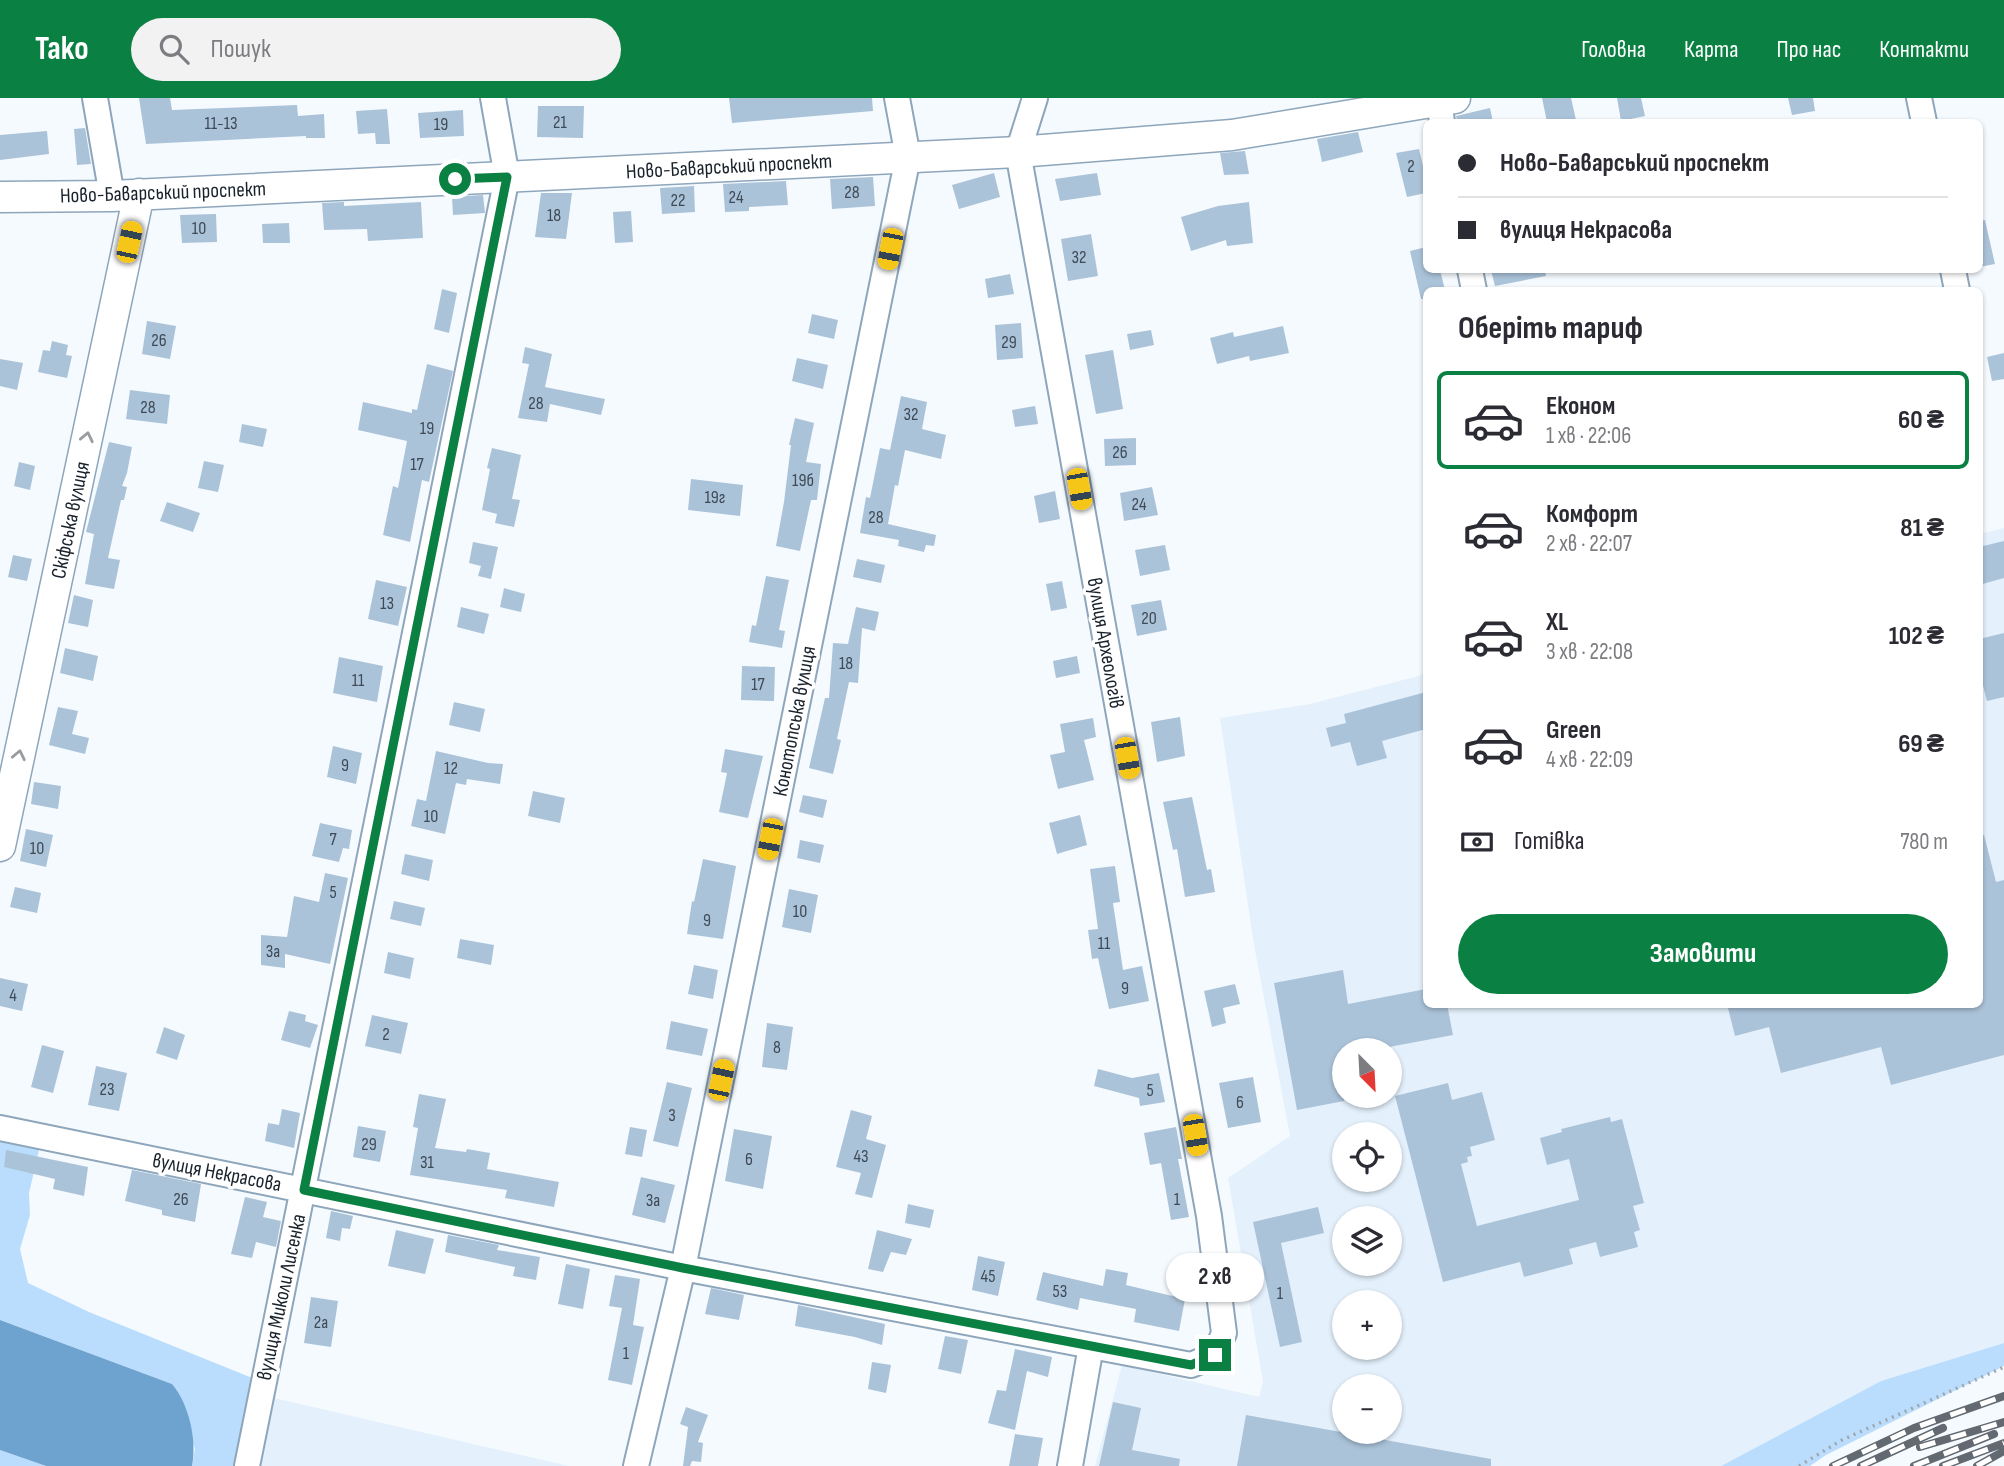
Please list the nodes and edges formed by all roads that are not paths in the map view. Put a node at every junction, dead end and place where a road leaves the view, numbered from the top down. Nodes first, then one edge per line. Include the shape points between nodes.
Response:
1 (95, 98) edge
2 (494, 98) edge
3 (897, 98) edge
4 (1035, 98) edge
5 (1919, 98) edge
6 (1443, 105) edge
7 (1923, 119) edge
8 (1018, 152) junction
9 (908, 157) junction
10 (507, 177) junction
11 (126, 195) junction
12 (0, 197) edge
13 (0, 846) edge
14 (0, 1129) edge
15 (304, 1190) junction
16 (683, 1268) junction
17 (1091, 1346) junction
18 (1215, 1355) joint
19 (247, 1466) edge
20 (636, 1466) edge
21 (1070, 1466) edge

1 - 11 street, Скіфська вулиця
2 - 10 street, вулиця Миколи Лисенка
3 - 9 street, Конотопська вулиця
4 - 8 street, вулиця Археологів
5 - 7 street
6 - 8 main road, Ново-Баварський проспект via 1232,135
8 - 9 main road, Ново-Баварський проспект
8 - 18 street, вулиця Археологів via 1209,1216 1224,1333
9 - 10 main road, Ново-Баварський проспект
9 - 16 street, Конотопська вулиця
10 - 11 main road, Ново-Баварський проспект
10 - 15 street, вулиця Миколи Лисенка
11 - 12 main road, Ново-Баварський проспект
13 -> 11 main road, Скіфська вулиця
14 - 15 street, вулиця Некрасова
15 - 16 street, вулиця Некрасова
15 - 19 street, вулиця Миколи Лисенка
16 - 17 street, вулиця Некрасова
16 - 20 street, Конотопська вулиця
17 - 18 street, вулиця Некрасова via 1191,1365
17 - 21 street

